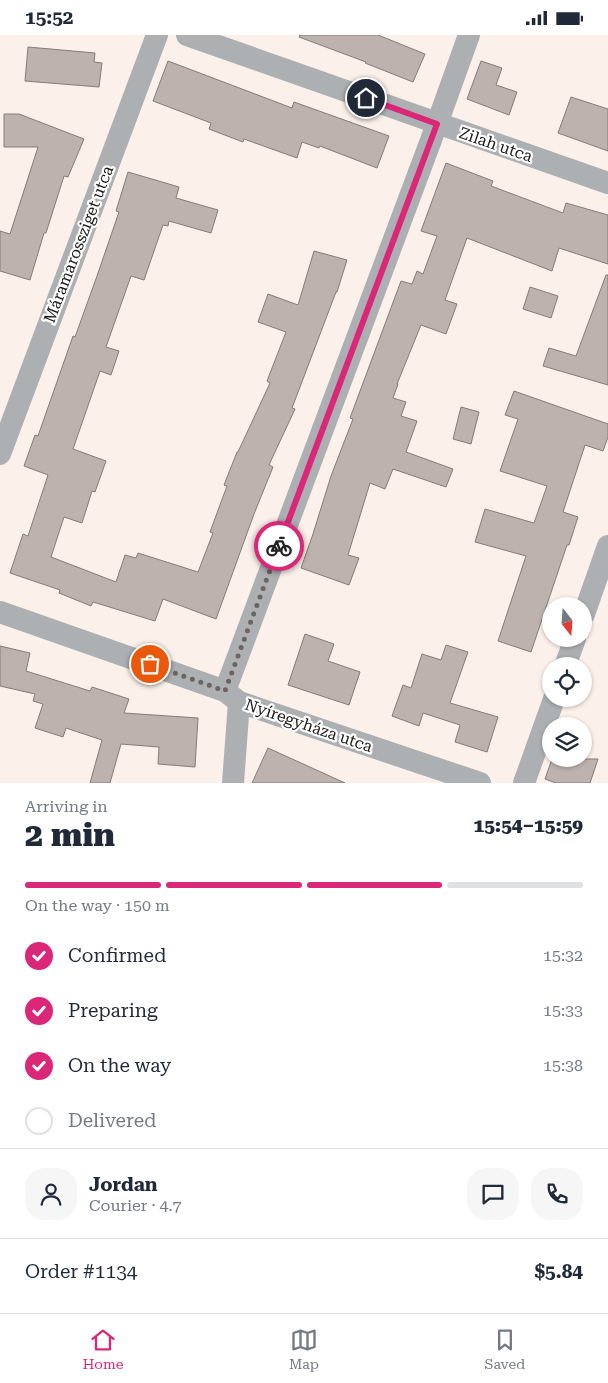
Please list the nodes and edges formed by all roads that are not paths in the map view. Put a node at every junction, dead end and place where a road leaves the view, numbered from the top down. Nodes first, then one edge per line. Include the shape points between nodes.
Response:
1 (157, 35) edge
2 (187, 35) edge
3 (469, 35) edge
4 (437, 124) junction
5 (608, 183) edge
6 (0, 454) edge
7 (608, 546) edge
8 (590, 597) edge
9 (0, 612) edge
10 (232, 696) junction
11 (551, 707) edge
12 (233, 783) edge
13 (480, 783) edge
14 (524, 783) edge

1 - 6 street, Máramarossziget utca
2 - 4 street, Zilah utca
3 - 4 street
4 - 5 street, Zilah utca
4 - 10 street
7 - 8 street
9 - 10 street, Nyíregyháza utca
10 - 12 street
10 - 13 street, Nyíregyháza utca
11 - 14 street

